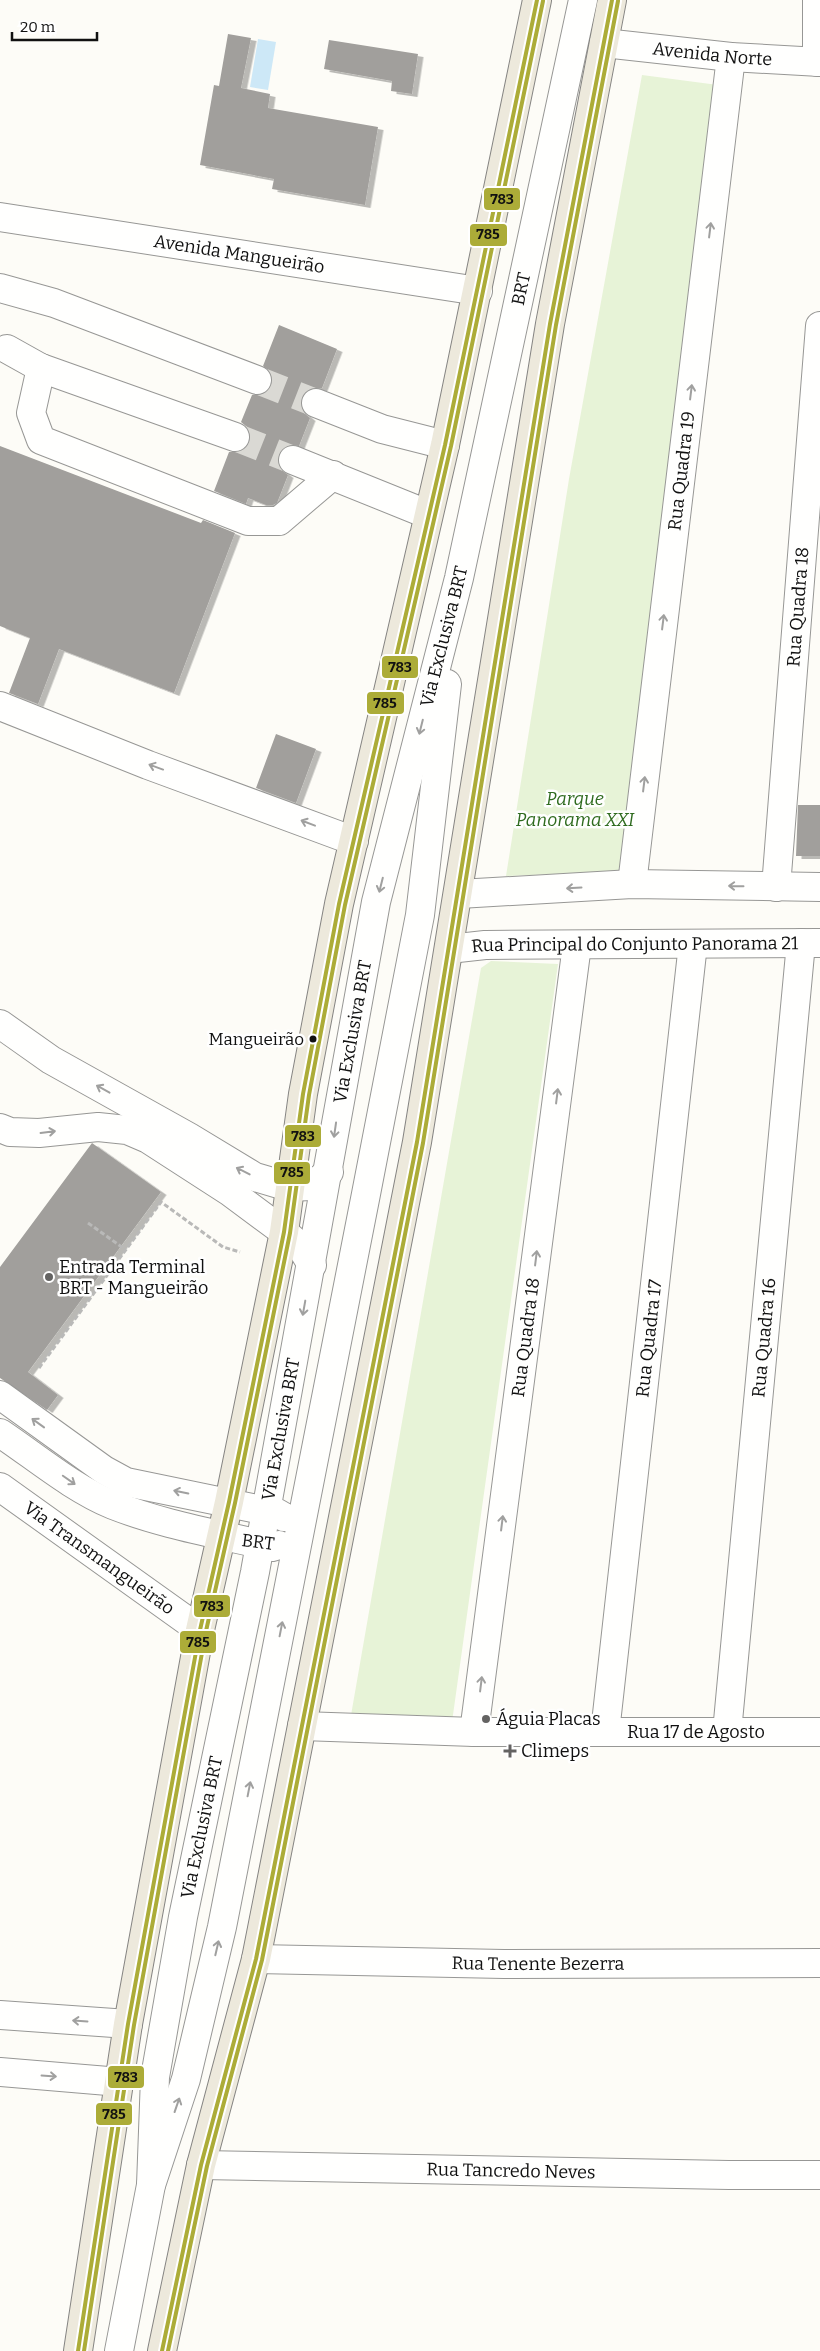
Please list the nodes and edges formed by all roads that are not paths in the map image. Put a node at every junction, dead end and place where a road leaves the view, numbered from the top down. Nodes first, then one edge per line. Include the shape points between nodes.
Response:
1 (537, 0) edge
2 (582, 0) edge
3 (612, 0) edge
4 (817, 0) edge
5 (604, 43) junction
6 (731, 56) junction
7 (819, 62) edge
8 (0, 217) edge
9 (0, 288) edge
10 (478, 292) junction
11 (820, 326) edge
12 (7, 349) dead end
13 (41, 368) junction
14 (257, 380) tunnel mouth
15 (316, 403) tunnel mouth
16 (235, 437) tunnel mouth
17 (445, 445) junction
18 (294, 460) tunnel mouth
19 (333, 475) junction
20 (428, 514) junction
21 (459, 578) junction
22 (0, 706) edge
23 (354, 841) junction
24 (632, 884) junction
25 (776, 887) junction
26 (820, 888) edge
27 (459, 894) junction
28 (811, 943) edge
29 (694, 944) junction
30 (577, 945) junction
31 (449, 949) junction
32 (0, 1024) edge
33 (5, 1131) edge
34 (329, 1172) junction
35 (289, 1187) junction
36 (284, 1232) junction
37 (312, 1265) junction
38 (0, 1395) edge
39 (0, 1433) edge
40 (0, 1487) edge
41 (229, 1502) junction
42 (267, 1511) junction
43 (299, 1535) junction
44 (221, 1536) junction
45 (260, 1544) junction
46 (200, 1630) junction
47 (302, 1726) junction
48 (474, 1732) junction
49 (605, 1732) junction
50 (727, 1732) junction
51 (820, 1732) edge
52 (256, 1959) junction
53 (820, 1963) edge
54 (0, 2015) edge
55 (128, 2024) junction
56 (0, 2072) edge
57 (120, 2082) junction
58 (201, 2165) junction
59 (820, 2174) edge
60 (151, 2185) junction
61 (78, 2351) edge
62 (119, 2351) edge
63 (162, 2351) edge

1 - 10 main road
2 - 21 street, BRT
3 - 5 main road
4 - 7 street
5 - 6 street, Avenida Norte
5 - 27 main road via 550,324
6 - 7 street, Avenida Norte
24 -> 6 street, Rua Quadra 19
8 - 10 street, Avenida Mangueirão
9 - 14 street via 54,303
10 - 17 main road
11 - 25 street, Rua Quadra 18
12 - 13 street
13 - 16 street
13 - 19 street via 31,413 41,440 248,521 279,521
15 - 17 street via 382,429
17 - 20 main road
18 - 19 street
19 - 20 street
20 - 23 main road
21 -> 34 street, Via Exclusiva BRT via 376,902
21 - 43 street, Via Exclusiva BRT via 420,915
23 -> 22 street
23 - 35 main road via 339,904
25 -> 24 street
24 -> 27 street
25 - 26 street
27 - 31 main road
28 - 29 street, Rua Principal do Conjunto Panorama 21
28 - 50 street, Rua Quadra 16
29 - 30 street, Rua Principal do Conjunto Panorama 21
29 - 49 street, Rua Quadra 17
30 - 31 street, Rua Principal do Conjunto Panorama 21
48 -> 30 street, Rua Quadra 18
31 - 47 main road via 417,1142
35 -> 32 street via 271,1183 234,1166 189,1137 51,1060
33 -> 36 street via 39,1133 98,1127 127,1130 148,1139 230,1192
34 - 35 street via 311,1186
34 - 37 street, Via Exclusiva BRT
35 - 36 main road
36 - 37 street via 301,1247
36 - 41 main road
37 -> 42 street, Via Exclusiva BRT
41 -> 38 street, BRT via 126,1482 104,1470
39 -> 44 street, BRT via 87,1492 112,1505
40 - 46 street, Via Transmangueirão
41 - 42 street, BRT
41 - 44 main road
42 - 43 street, BRT via 293,1523
42 - 45 street, Via Exclusiva BRT
43 - 45 street, BRT via 289,1544
60 -> 43 street, Via Exclusiva BRT via 186,2079 219,1937
44 - 45 street, BRT
44 - 46 main road
45 - 60 street, Via Exclusiva BRT via 183,1917 155,2077
46 - 55 main road
47 - 48 street, Rua 17 de Agosto
47 - 52 main road
48 - 49 street, Rua 17 de Agosto
49 - 50 street, Rua 17 de Agosto
50 - 51 street, Rua 17 de Agosto
52 - 53 street, Rua Tenente Bezerra via 504,1964
52 - 58 main road
55 -> 54 street
55 - 57 main road
56 -> 57 street
57 - 61 main road
58 - 59 street, Rua Tancredo Neves
58 - 63 main road
60 - 62 street, Via Exclusiva BRT

